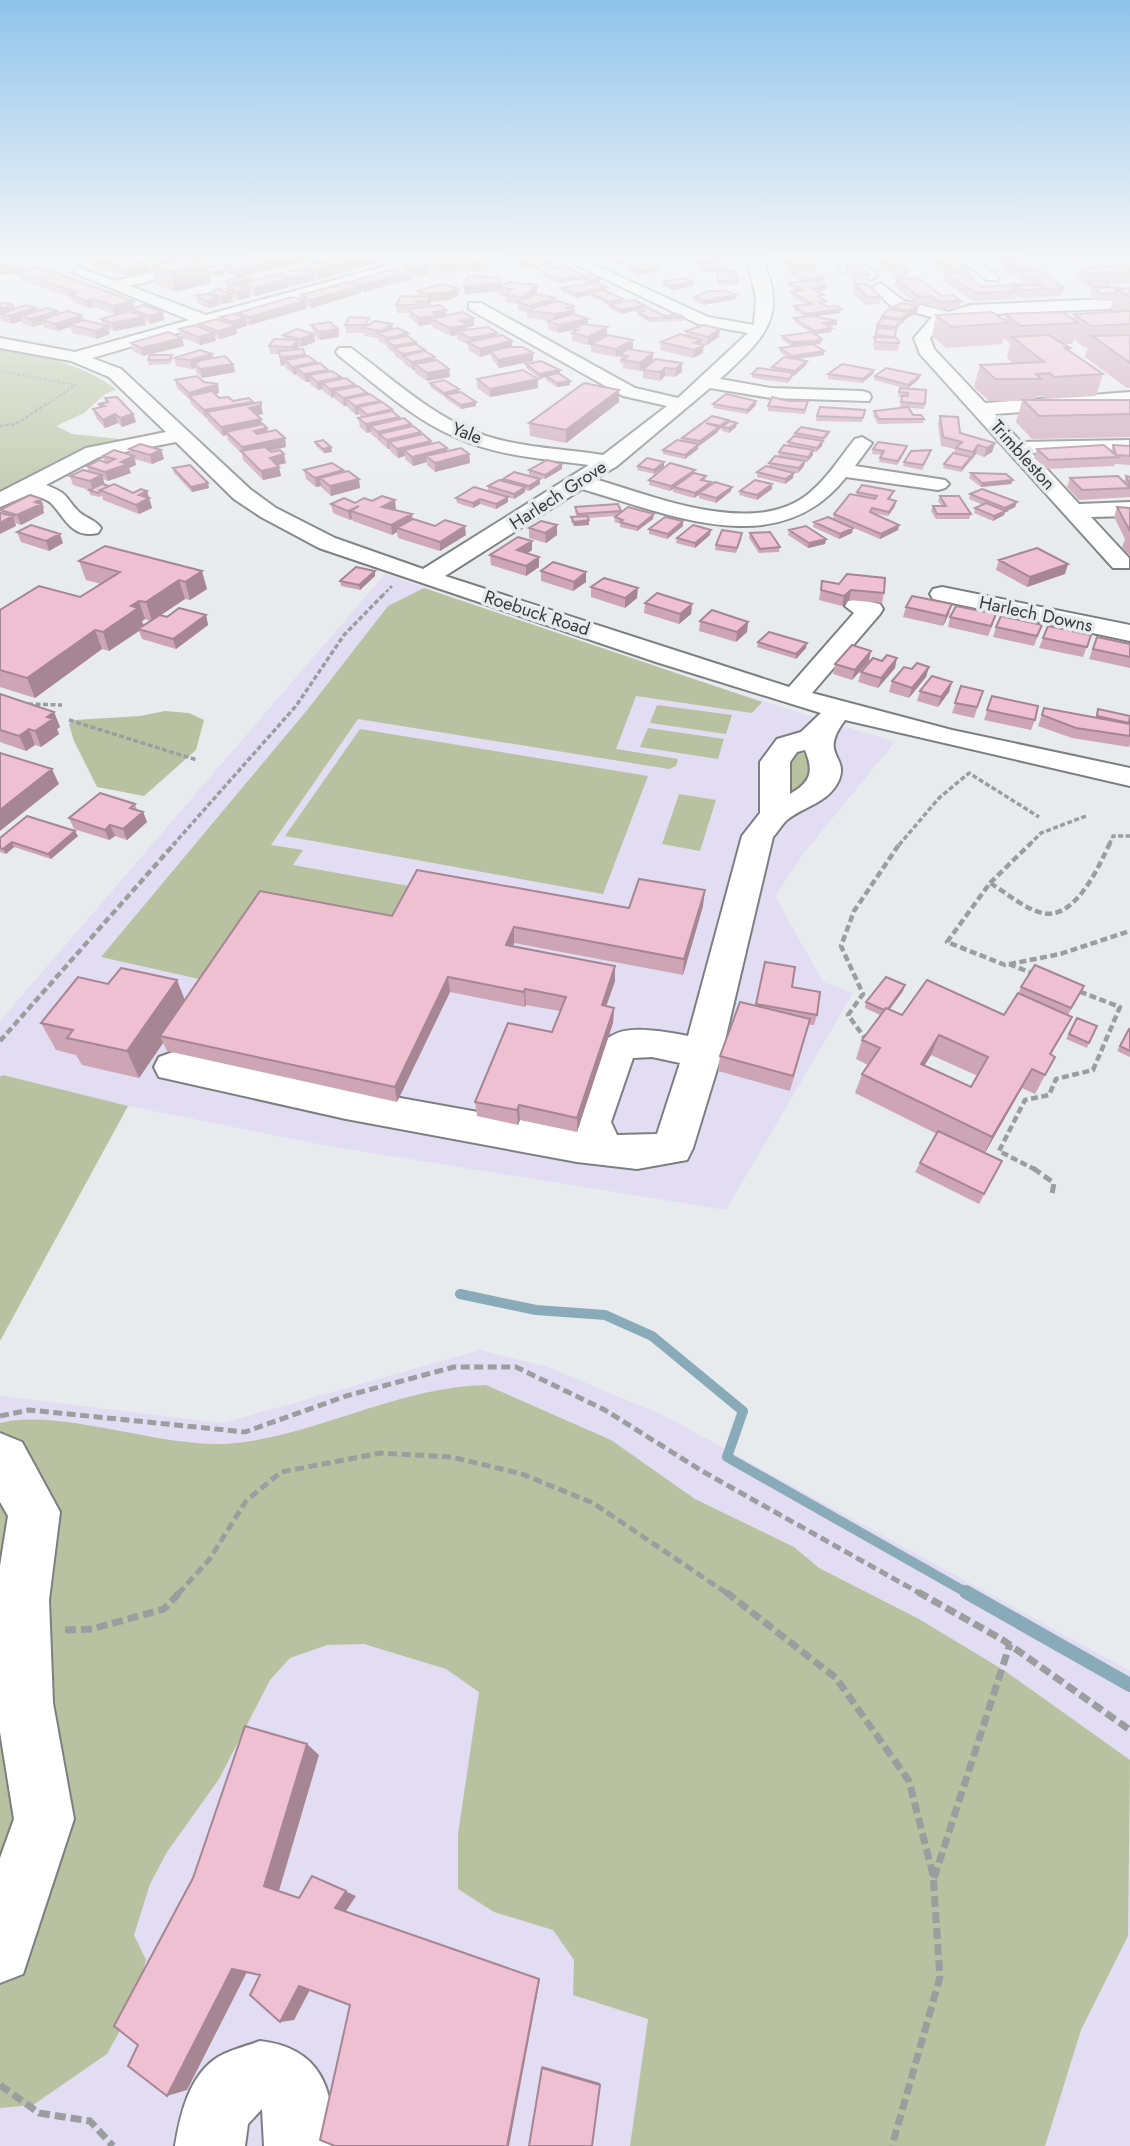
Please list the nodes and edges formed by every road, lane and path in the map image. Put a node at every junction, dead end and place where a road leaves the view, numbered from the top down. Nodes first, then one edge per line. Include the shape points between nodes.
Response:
1 (78, 358) edge
2 (353, 358) edge
3 (568, 358) edge
4 (732, 358) edge
5 (934, 358) edge
6 (0, 371) edge
7 (708, 382) junction
8 (862, 397) dead end
9 (1130, 398) edge
10 (681, 404) junction
11 (983, 409) junction
12 (489, 421) dead end
13 (0, 426) edge
14 (182, 436) junction
15 (496, 443) junction
16 (862, 443) dead end
17 (1122, 444) edge
18 (1015, 447) junction
19 (610, 462) junction
20 (840, 470) junction
21 (582, 482) junction
22 (938, 484) dead end
23 (29, 486) junction
24 (0, 501) edge
25 (1130, 509) edge
26 (1073, 511) junction
27 (90, 528) dead end
28 (1121, 563) dead end
29 (418, 574) junction
30 (943, 594) dead end
31 (857, 606) edge
32 (1130, 633) edge
33 (796, 696) junction
34 (25, 704) edge
35 (62, 705) dead end
36 (69, 720) dead end
37 (830, 722) junction
38 (197, 760) dead end
39 (1130, 777) edge
40 (1086, 816) dead end
41 (1040, 817) dead end
42 (1130, 836) edge
43 (990, 883) junction
44 (1130, 931) edge
45 (1008, 964) junction
46 (1046, 978) edge
47 (1070, 988) edge
48 (0, 1041) edge
49 (868, 1043) edge
50 (703, 1053) junction
51 (173, 1067) dead end
52 (604, 1148) junction
53 (1052, 1194) dead end
54 (0, 1416) edge
55 (0, 1458) edge
56 (22, 1631) junction
57 (1010, 1644) junction
58 (1130, 1730) edge
59 (933, 1878) junction
60 (0, 1951) edge
61 (0, 2085) edge
62 (113, 2146) edge
63 (210, 2146) edge
64 (299, 2146) edge
65 (892, 2146) edge

1 - 14 street, Roebuck Road via 119,376
2 - 15 street, Yale via 433,418 462,434
3 - 10 street via 629,392
4 - 7 street, Harlech Grove
5 - 11 street, Trimbleston
6 - 13 path via 76,386 16,424
7 - 8 street via 771,393
7 - 10 street, Harlech Grove
9 - 11 street
10 - 19 street, Harlech Grove
11 - 18 street, Trimbleston
12 - 15 street via 505,432
14 - 23 street via 93,452
14 - 29 street, Roebuck Road via 242,494 287,525
15 - 19 street, Yale
16 - 20 street
17 - 18 street
18 - 26 street, Trimbleston
19 - 21 street, Harlech Grove
20 - 21 street via 808,505 779,517 754,520 712,517
20 - 22 street
21 - 29 street, Harlech Grove
23 - 24 street
23 - 27 street via 59,498 70,516
25 - 26 street
26 - 28 street, Trimbleston
29 - 33 street, Roebuck Road
29 - 48 path via 344,635 296,706
30 - 32 street, Harlech Downs
31 - 33 street via 871,610
33 - 37 street, Roebuck Road
34 - 35 path
36 - 38 path
37 - 39 street, Roebuck Road via 952,739
37 - 50 street via 809,741 780,751 773,774 775,814 758,836
40 - 43 path via 1041,833
41 - 49 path via 969,773 950,784 918,822 854,911 841,946 863,994 848,1015
42 - 43 path via 1113,836 1068,909 1050,914 1019,902
43 - 45 path via 947,942
44 - 45 path via 1060,954
45 - 46 path
47 - 53 path via 1120,1007 1093,1070 1056,1079 1049,1095 1025,1100 999,1151 1046,1175 1054,1183
50 - 52 street via 673,1148 654,1153
50 - 52 street via 652,1042 622,1044 591,1122 593,1137
51 - 52 street via 402,1115
54 - 57 path via 29,1410 244,1432 346,1396 454,1367 516,1367 605,1410 702,1471
55 - 56 street via 34,1512
56 - 59 path via 92,1629 164,1609 209,1560 246,1501 281,1472 381,1453 452,1457 522,1474 593,1503 719,1587 836,1678 909,1781
56 - 60 street via 24,1703 44,1819
57 - 58 path
57 - 59 path
59 - 65 path via 940,1977
61 - 62 path via 39,2113 90,2121
63 - 64 street via 222,2103 232,2089 259,2074 273,2074 294,2092 300,2109

